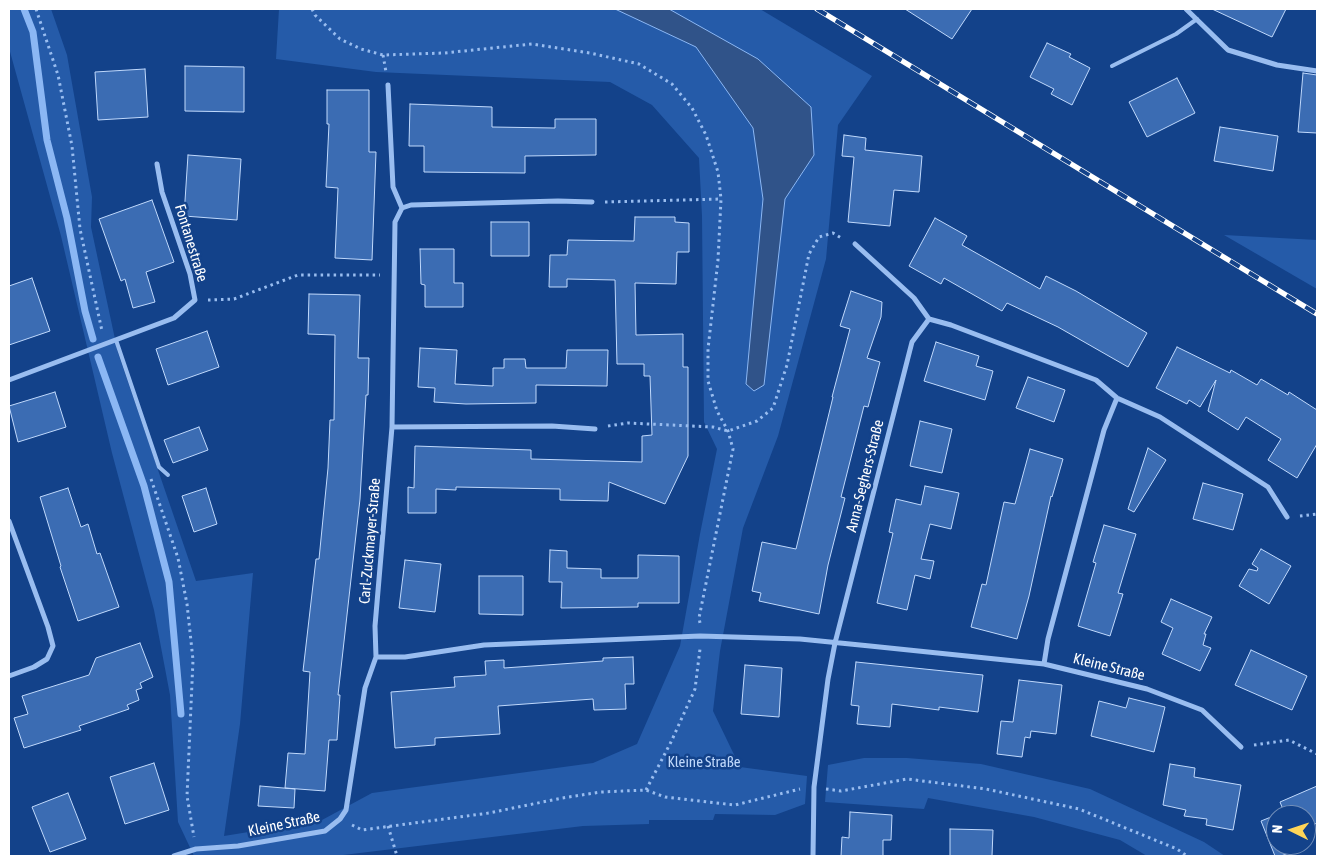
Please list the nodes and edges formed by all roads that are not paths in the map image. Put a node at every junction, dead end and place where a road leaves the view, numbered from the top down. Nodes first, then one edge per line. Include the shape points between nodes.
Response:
1 (1186, 9) edge
2 (1197, 19) junction
3 (1112, 66) dead end
4 (1317, 72) edge
5 (388, 85) dead end
6 (157, 164) dead end
7 (592, 202) road end
8 (402, 208) junction
9 (855, 244) road end
10 (929, 319) junction
11 (116, 340) junction
12 (9, 380) edge
13 (1117, 398) junction
14 (392, 427) junction
15 (595, 429) road end
16 (168, 475) dead end
17 (1287, 517) dead end
18 (9, 521) edge
19 (835, 642) junction
20 (376, 657) junction
21 (1044, 664) junction
22 (9, 676) edge
23 (1241, 747) road end
24 (174, 856) edge
25 (813, 856) edge

1 - 2 street
2 - 3 lane via 1176,34
2 - 4 street via 1228,50 1277,65
5 - 8 street via 393,187
6 - 11 street, Fontanestraße via 162,192 190,274 195,300 174,318
7 - 8 street via 411,205
8 - 14 street, Carl-Zuckmayer-Straße via 395,222
9 - 10 street via 914,298
10 - 13 street via 1096,380
10 - 19 street, Anna-Seghers-Straße via 912,342
11 - 12 street, Fontanestraße
11 - 16 lane via 158,467
13 - 17 street via 1160,417 1268,487
13 - 21 street via 1102,440
14 - 15 street via 552,426
14 - 20 street, Carl-Zuckmayer-Straße via 375,626
18 - 22 street via 53,646 47,659
19 - 20 street, Kleine Straße via 700,636 484,645 404,657
19 - 21 street, Kleine Straße
19 - 25 street via 814,787
20 - 24 street, Kleine Straße via 365,688 346,810 340,819 325,831 238,846 196,849
21 - 23 street, Kleine Straße via 1147,689 1202,710

